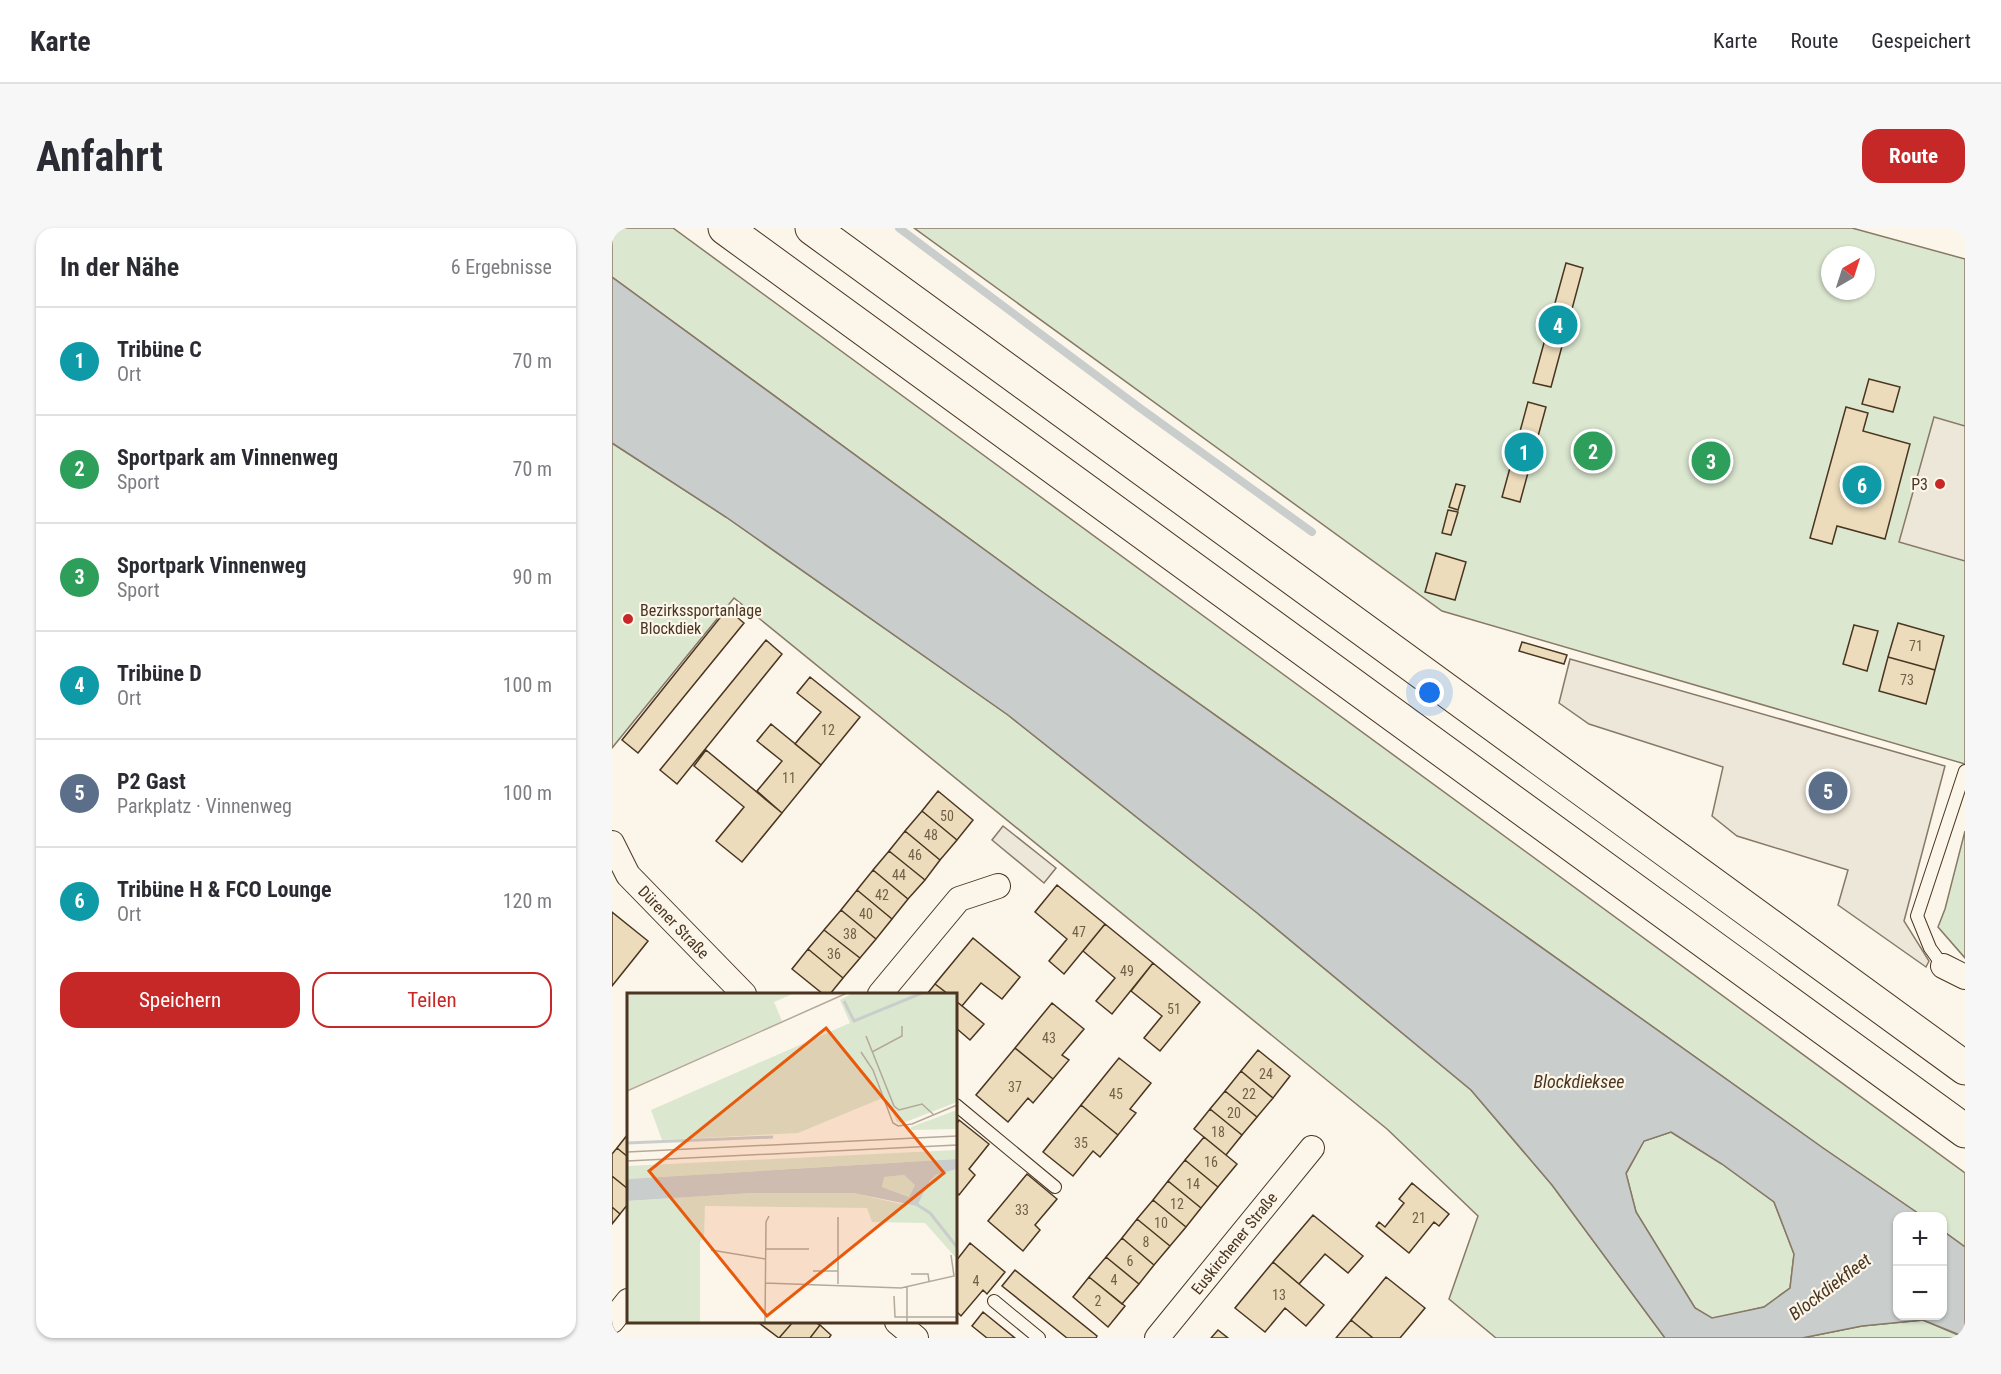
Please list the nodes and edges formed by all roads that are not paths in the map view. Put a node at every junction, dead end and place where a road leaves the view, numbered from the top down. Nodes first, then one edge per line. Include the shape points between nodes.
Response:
1 (725, 228) edge
2 (813, 228) edge
3 (1965, 771) edge
4 (612, 843) edge
5 (998, 886) dead end
6 (1943, 966) joint
7 (1965, 977) edge
8 (743, 993) edge
9 (881, 993) edge
10 (1965, 1068) edge
11 (957, 1106) edge
12 (1965, 1131) edge
13 (1312, 1149) dead end
14 (1054, 1187) dead end
15 (994, 1301) dead end
16 (627, 1302) edge
17 (612, 1321) edge
18 (898, 1323) edge
19 (916, 1338) edge
20 (1039, 1338) edge
21 (1157, 1338) edge

1 - 12 highway
2 - 10 highway
3 - 6 lane via 1917,916 1930,948
4 - 8 street, Dürener Straße via 628,875
5 - 9 street via 959,898
6 - 7 street
11 - 14 lane
13 - 21 street, Euskirchener Straße
15 - 20 lane
16 - 17 street
18 - 19 street

